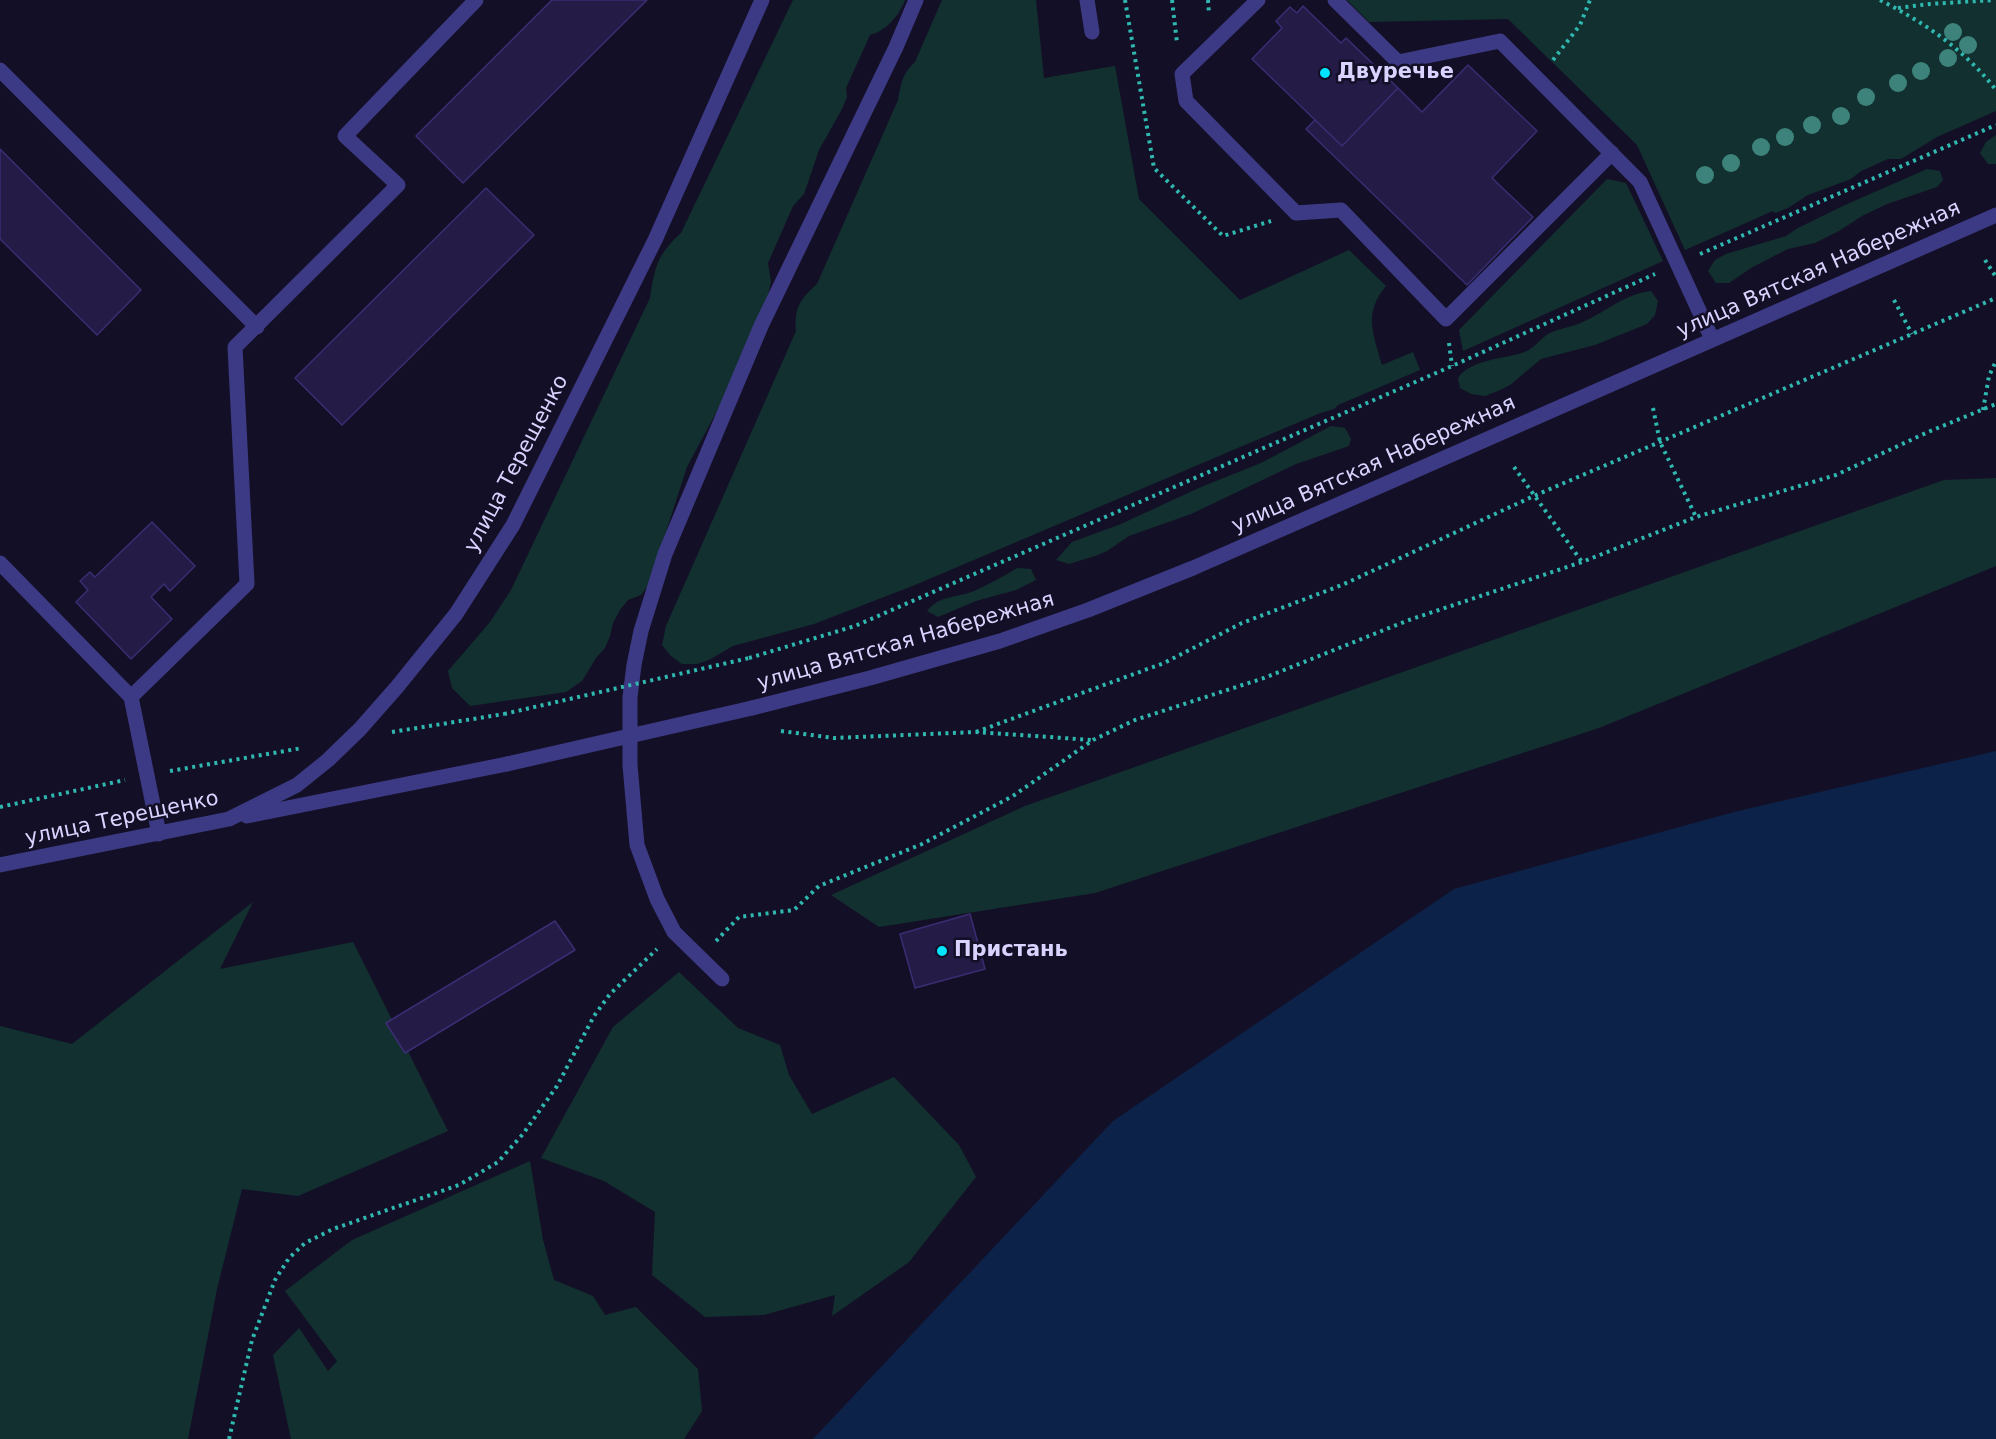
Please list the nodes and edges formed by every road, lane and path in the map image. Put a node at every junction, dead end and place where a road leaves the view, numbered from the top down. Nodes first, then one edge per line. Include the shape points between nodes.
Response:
1 (476, 0) edge
2 (762, 0) edge
3 (916, 0) edge
4 (1087, 0) edge
5 (1125, 0) edge
6 (1172, 0) edge
7 (1258, 0) edge
8 (1335, 0) edge
9 (1590, 0) edge
10 (1880, 0) edge
11 (1994, 0) edge
12 (1897, 9) junction
13 (1092, 32) dead end
14 (0, 70) edge
15 (1182, 74) junction
16 (1538, 79) junction
17 (1996, 90) edge
18 (1996, 125) edge
19 (1612, 153) junction
20 (1296, 213) junction
21 (1996, 215) edge
22 (1985, 260) dead end
23 (1678, 264) junction
24 (1996, 277) edge
25 (1996, 298) edge
26 (1894, 300) dead end
27 (257, 327) junction
28 (1912, 334) junction
29 (1712, 339) junction
30 (1996, 361) edge
31 (1996, 404) edge
32 (1653, 408) dead end
33 (1983, 410) junction
34 (1660, 442) junction
35 (1515, 467) dead end
36 (1536, 495) junction
37 (1696, 517) junction
38 (1582, 562) junction
39 (1, 567) edge
40 (130, 697) junction
41 (782, 730) dead end
42 (976, 732) junction
43 (350, 739) junction
44 (1093, 740) junction
45 (305, 747) dead end
46 (147, 775) junction
47 (0, 807) edge
48 (229, 819) junction
49 (159, 834) junction
50 (0, 865) edge
51 (674, 932) junction
52 (699, 958) junction
53 (722, 979) dead end
54 (229, 1439) edge

1 - 27 street via 345,136 398,185
2 - 43 street, улица Терещенко via 655,240 513,525 456,614
3 - 51 street via 761,326 665,554 641,631 630,697 630,765 637,845
4 - 13 street
5 - 20 path via 1154,168 1223,236
6 - 15 path
7 - 15 street
8 - 16 street via 1398,62 1500,40
9 - 16 path via 1571,39
10 - 12 path
11 - 12 path
12 - 17 path via 1948,40 1983,72
14 - 27 street
15 - 20 street via 1186,101
16 - 19 street
18 - 23 path
19 - 20 street via 1446,320 1341,210
19 - 23 street via 1640,182
21 - 29 street, улица Вятская Набережная
22 - 24 path
23 - 29 street
23 - 43 path, bridge via 855,626 749,658 504,714
25 - 28 path
26 - 28 path
27 - 40 street via 235,347 247,584
28 - 34 path
29 - 48 street, улица Вятская Набережная, bridge via 1192,568 1000,641 752,708 507,764
30 - 33 path
31 - 33 path
32 - 34 path
33 - 37 path via 1836,475
34 - 36 path
34 - 37 path
35 - 36 path
36 - 38 path
36 - 42 path via 1342,585 1242,623 1164,663
37 - 38 path
38 - 44 path via 1409,620 1264,678 1135,720
39 - 40 street
40 - 46 street
41 - 42 path via 834,738
42 - 44 path
43 - 48 street, улица Терещенко via 297,784
44 - 52 path via 1013,796 922,844 819,886 794,910 739,917
45 - 46 path
46 - 47 path
46 - 49 street
48 - 49 street, улица Терещенко
49 - 50 street, улица Терещенко
51 - 52 street
51 - 54 path via 594,1016 557,1086 498,1162 459,1185 333,1229 305,1243 289,1258 275,1280 252,1340
52 - 53 street

